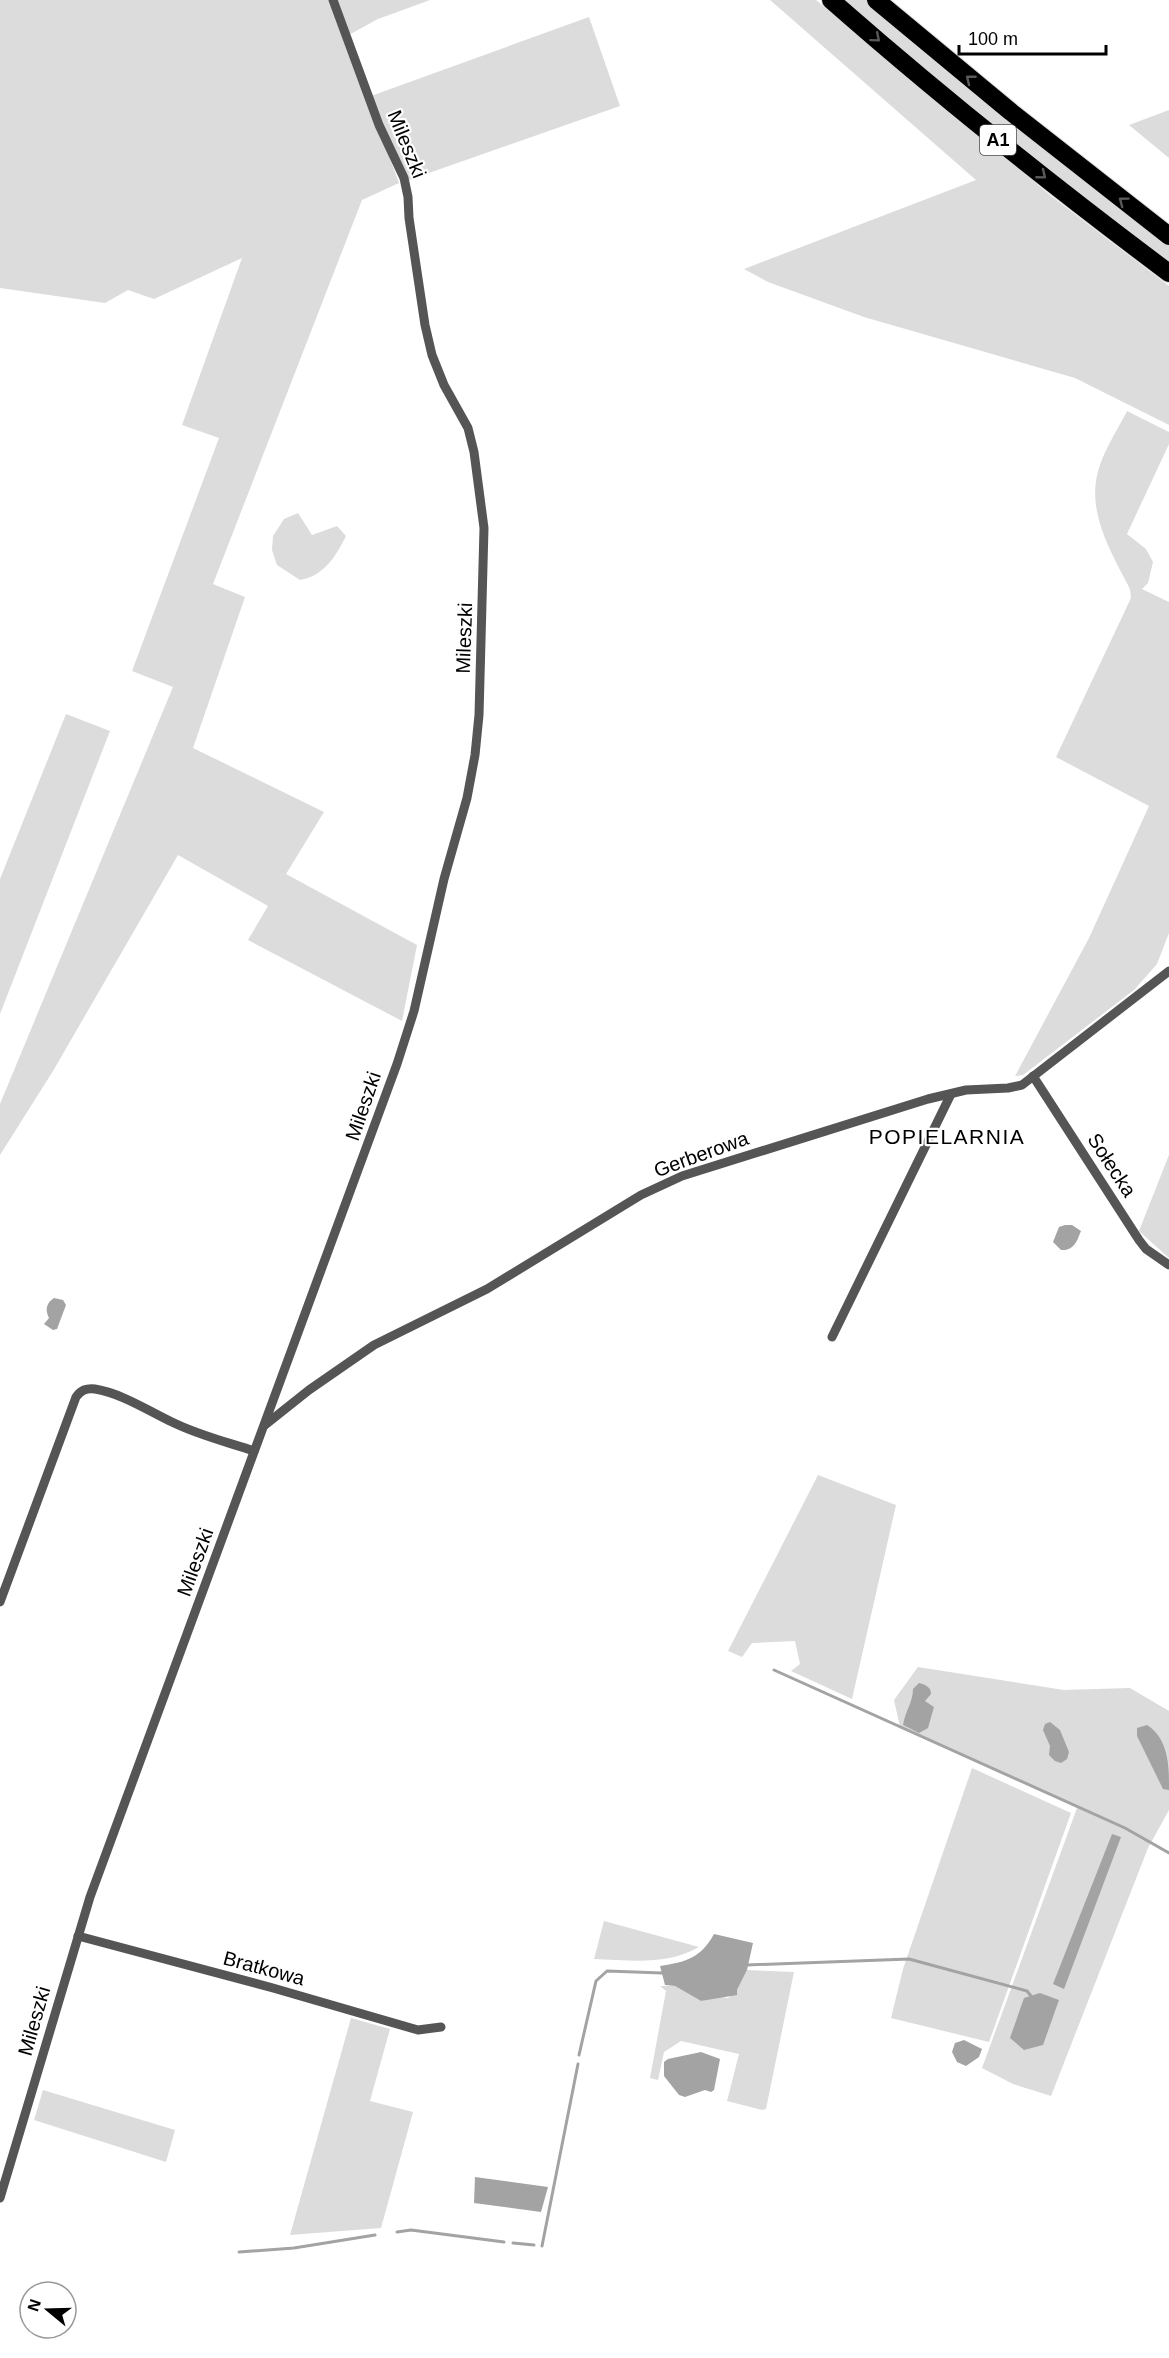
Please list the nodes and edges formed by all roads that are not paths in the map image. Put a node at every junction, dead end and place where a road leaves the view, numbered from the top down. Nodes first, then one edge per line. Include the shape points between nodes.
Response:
1 (333, 0) edge
2 (831, 0) edge
3 (876, 0) edge
4 (1169, 236) edge
5 (1169, 273) edge
6 (1169, 971) edge
7 (1033, 1076) junction
8 (951, 1094) junction
9 (1169, 1265) edge
10 (832, 1337) dead end
11 (263, 1427) junction
12 (254, 1451) junction
13 (0, 1602) edge
14 (78, 1936) junction
15 (441, 2026) dead end
16 (0, 2198) edge

1 - 11 street, Mileszki via 379,125 404,178 432,355 468,428 474,452 485,554 480,715 467,798 414,1011 364,1159
2 -> 5 highway, A1 via 971,119
4 -> 3 highway, A1
6 - 7 street, Gerberowa
7 - 8 street, Gerberowa via 1008,1089
7 - 9 street, Sołecka via 1139,1240
8 - 10 street
8 - 11 street, Gerberowa via 682,1176 651,1191 488,1288 374,1345
11 - 12 street, Mileszki
12 - 13 street via 188,1428 101,1390 85,1389 76,1397
12 - 14 street, Mileszki
14 - 15 street, Bratkowa via 418,2030
14 - 16 street, Mileszki

